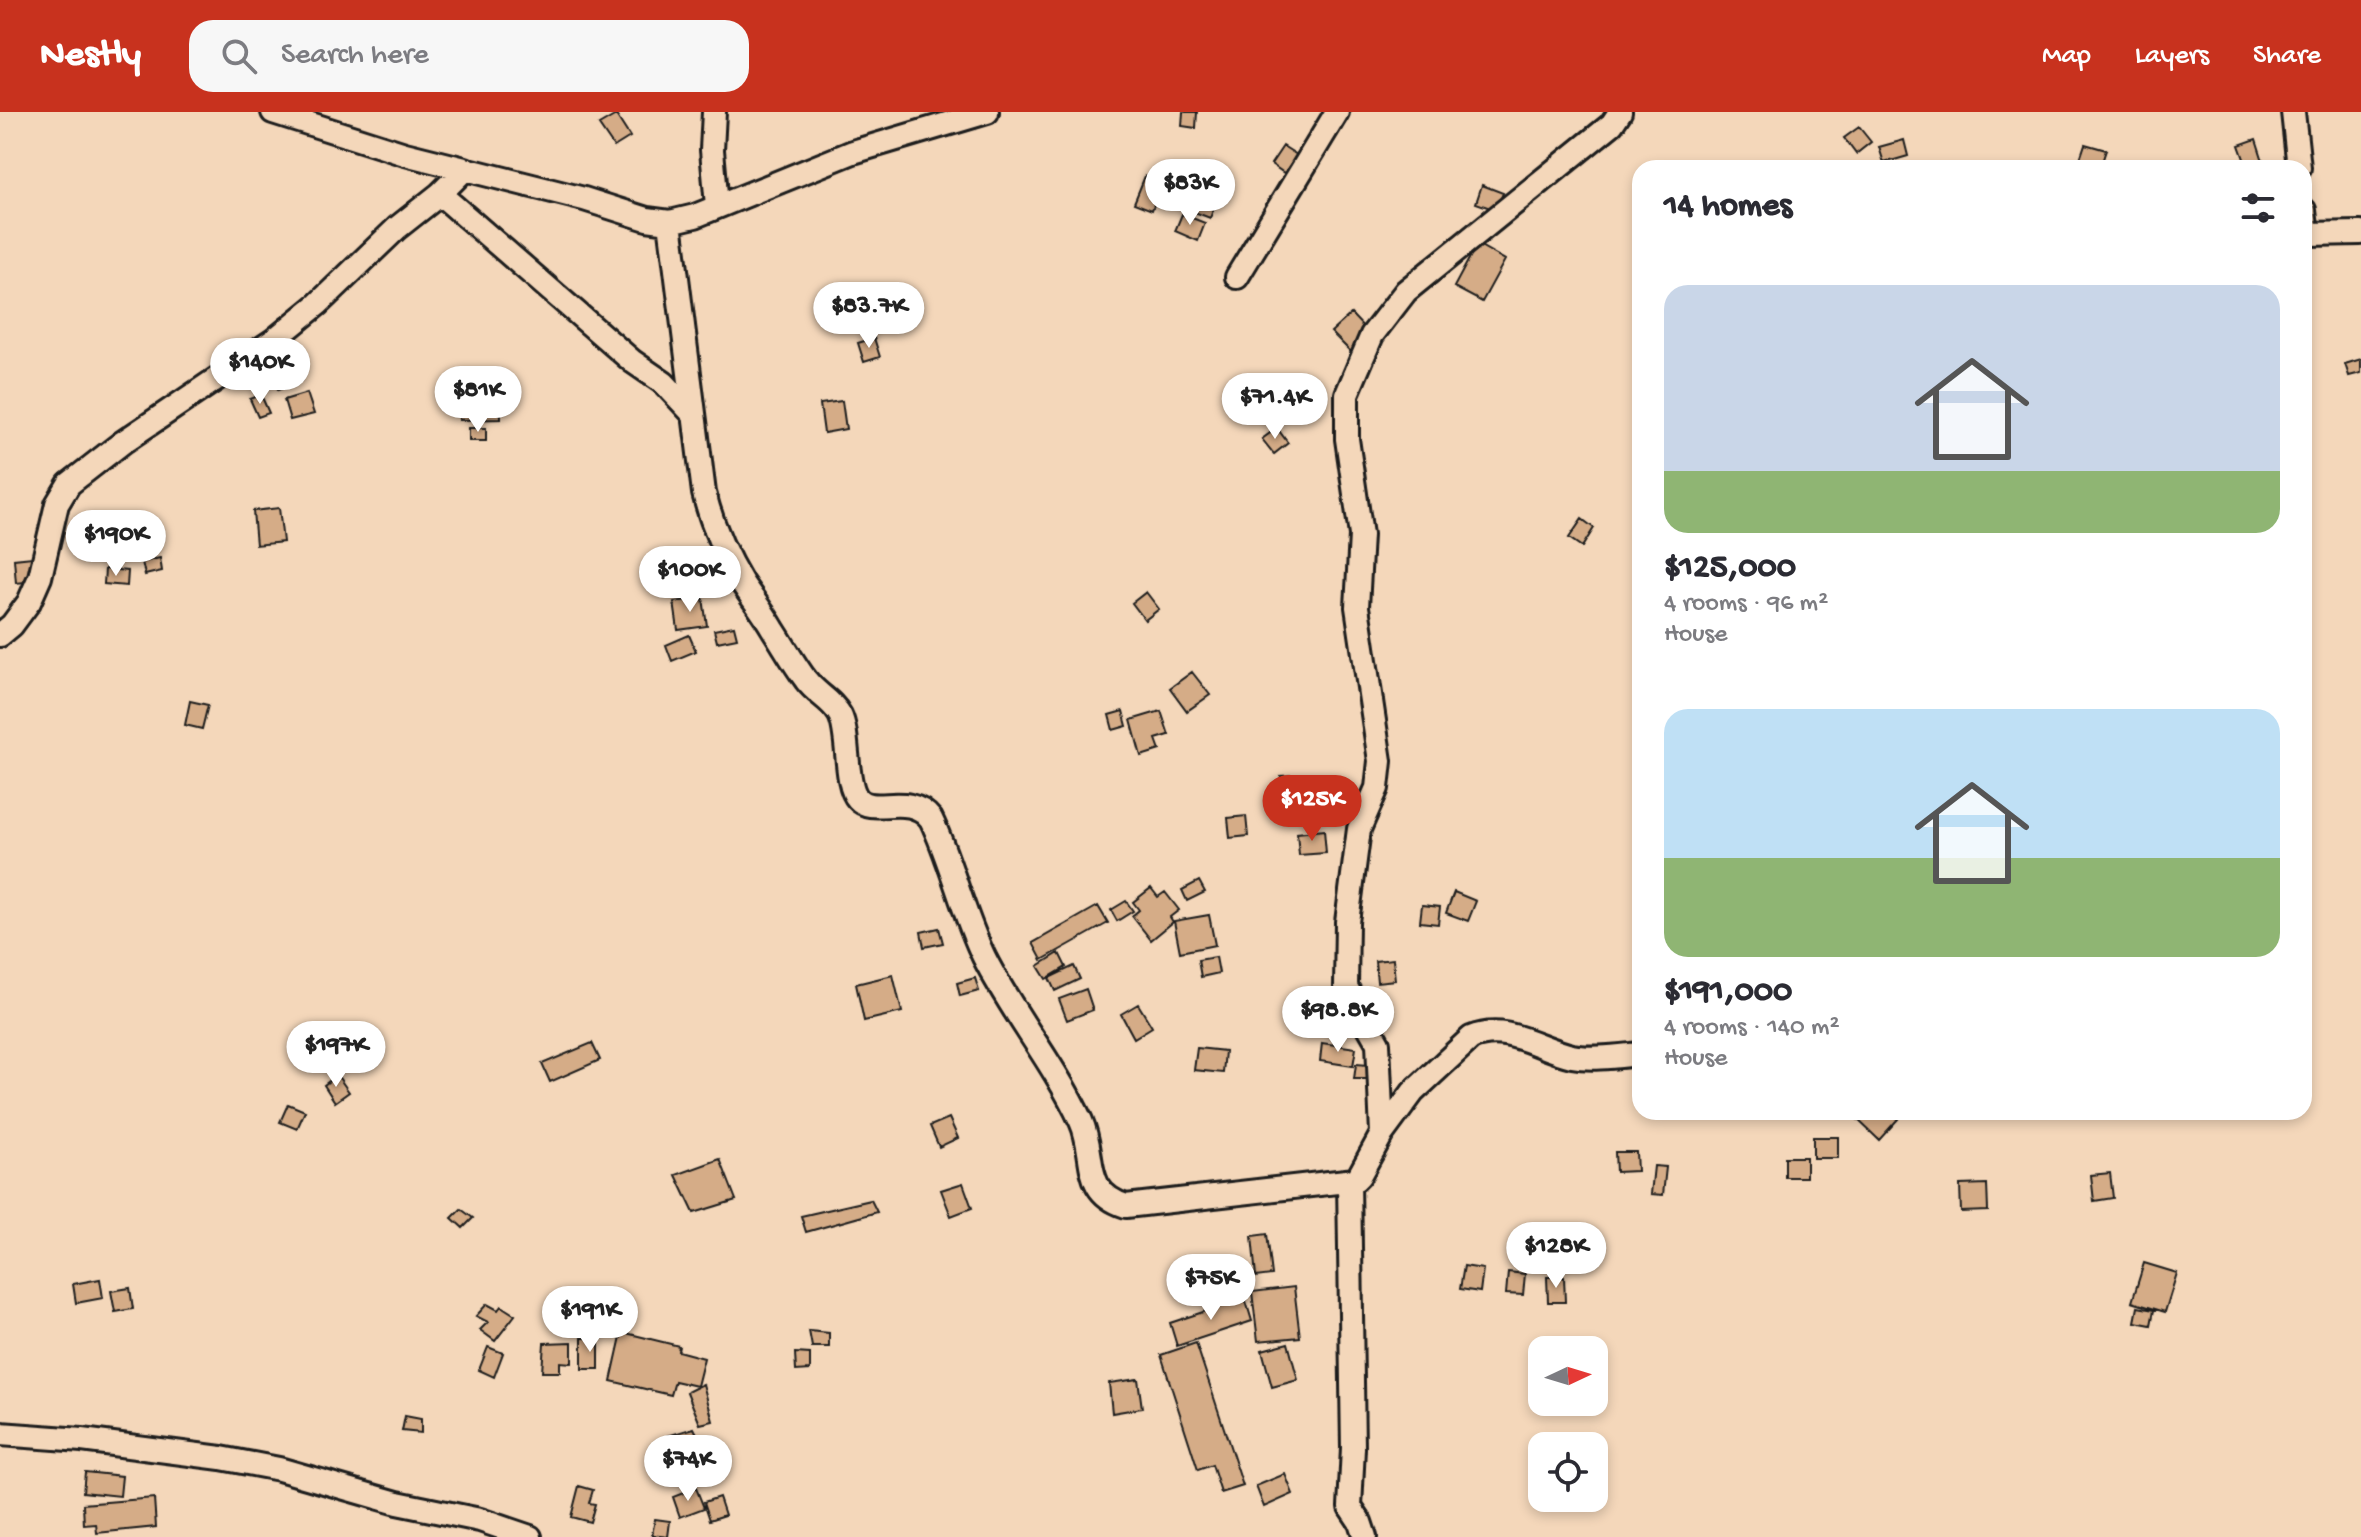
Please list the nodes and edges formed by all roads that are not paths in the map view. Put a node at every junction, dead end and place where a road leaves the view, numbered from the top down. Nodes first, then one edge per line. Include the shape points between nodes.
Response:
1 (273, 112) edge
2 (714, 112) edge
3 (987, 112) edge
4 (1337, 112) edge
5 (1620, 112) edge
6 (2293, 112) edge
7 (2298, 160) edge
8 (465, 169) junction
9 (440, 194) junction
10 (717, 206) junction
11 (670, 222) junction
12 (2361, 233) edge
13 (2312, 234) edge
14 (1237, 277) dead end
15 (694, 415) junction
16 (0, 635) edge
17 (1632, 1054) edge
18 (1382, 1134) junction
19 (1349, 1181) junction
20 (0, 1434) edge
21 (530, 1537) edge
22 (1365, 1537) edge

1 - 8 street
2 - 10 street
3 - 10 street via 853,152
4 - 14 street
5 - 18 street via 1612,124 1406,291 1372,335 1347,394 1347,439 1361,535 1357,607 1380,761 1377,788 1359,829 1347,922 1346,987 1378,1043
6 - 7 street
8 - 9 street
8 - 11 street
9 - 15 street via 664,383
9 - 16 street via 274,340 69,484 57,504 29,602
10 - 11 street
11 - 15 street
12 - 13 street
15 - 19 street via 712,524 741,581 811,687 841,717 858,799 911,805 931,819 984,958 1082,1123 1092,1174 1106,1198 1126,1206
17 - 18 street via 1576,1057 1511,1035 1482,1034 1471,1038 1413,1092
18 - 19 street via 1359,1176
19 - 22 street via 1350,1507
20 - 21 street via 250,1464

